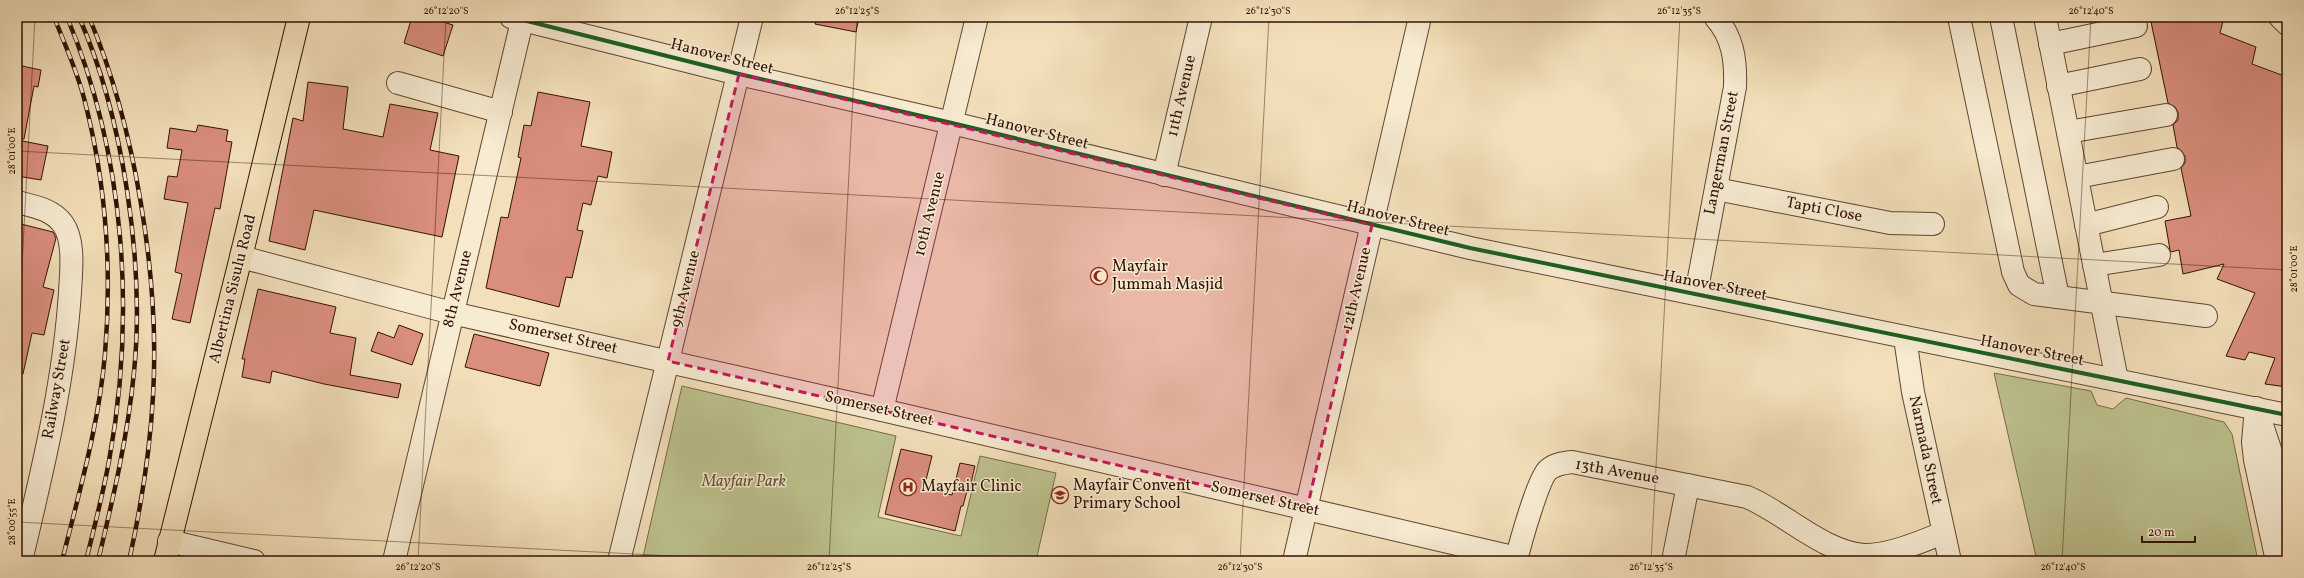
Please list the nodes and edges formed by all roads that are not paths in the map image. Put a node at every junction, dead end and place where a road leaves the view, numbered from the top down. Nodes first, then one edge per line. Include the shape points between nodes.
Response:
1 (299, 17) edge
2 (752, 17) edge
3 (977, 17) edge
4 (1201, 17) edge
5 (1420, 17) edge
6 (1715, 17) edge
7 (1959, 17) edge
8 (2001, 17) edge
9 (2045, 17) edge
10 (2280, 17) edge
11 (519, 18) edge
12 (2287, 24) edge
13 (2136, 26) dead end
14 (2050, 44) junction
15 (2140, 69) dead end
16 (739, 74) junction
17 (398, 83) dead end
18 (2058, 86) junction
19 (501, 112) junction
20 (2166, 115) dead end
21 (952, 123) junction
22 (2068, 132) junction
23 (2173, 159) dead end
24 (1164, 176) junction
25 (2077, 177) junction
26 (1716, 189) junction
27 (17, 202) edge
28 (2158, 207) dead end
29 (1932, 224) dead end
30 (1372, 225) junction
31 (2086, 225) junction
32 (2159, 255) dead end
33 (241, 257) junction
34 (2094, 265) junction
35 (1696, 294) junction
36 (2058, 297) junction
37 (2102, 304) junction
38 (452, 312) junction
39 (2206, 316) dead end
40 (1905, 338) junction
41 (668, 361) junction
42 (2117, 380) junction
43 (2256, 408) junction
44 (882, 410) junction
45 (2287, 415) edge
46 (1688, 486) junction
47 (2283, 495) edge
48 (25, 508) edge
49 (1307, 508) junction
50 (2287, 532) edge
51 (1943, 533) junction
52 (167, 551) edge
53 (1516, 560) edge
54 (21, 561) edge
55 (254, 561) edge
56 (394, 561) edge
57 (619, 561) edge
58 (1294, 561) edge
59 (1672, 561) edge
60 (1950, 561) edge
61 (2277, 561) edge

1 - 33 main road, Albertina Sisulu Road
2 - 16 street, 9th Avenue
3 - 21 street, 10th Avenue
4 - 24 street, 11th Avenue
5 - 30 street, 12th Avenue
6 - 26 street, Langerman Street via 1722,24 1730,41 1736,67 1736,87
7 - 36 street via 2013,272 2019,285 2034,294
8 - 36 street
9 - 14 street
10 - 12 street
11 - 16 street, Hanover Street
11 - 19 street, 8th Avenue
13 - 14 street
14 - 18 street
15 - 18 street
16 - 21 street, Hanover Street
16 - 41 street, 9th Avenue
17 - 19 street
18 - 22 street
19 - 38 street, 8th Avenue
20 - 22 street
21 - 24 street, Hanover Street
21 - 44 street, 10th Avenue
22 - 25 street
23 - 25 street
24 - 30 street, Hanover Street
25 - 31 street
26 - 29 street, Tapti Close via 1890,223
26 - 35 street, Langerman Street
27 - 48 street, Railway Street via 40,208 57,217 64,225 69,237 71,272 68,327 57,400
28 - 31 street
30 - 35 street, Hanover Street via 1565,269
30 - 49 street, 12th Avenue
31 - 34 street
32 - 34 street
33 - 38 street, Somerset Street
33 - 52 main road, Albertina Sisulu Road
34 - 37 street
35 - 40 street, Hanover Street
36 - 37 street
37 - 39 street
37 - 42 street
38 - 41 street, Somerset Street
38 - 56 street, 8th Avenue
40 - 42 street, Hanover Street
40 - 51 street, Narmada Street via 1913,392
41 - 44 street, Somerset Street
41 - 57 street, 9th Avenue
42 - 43 street, Hanover Street
43 - 45 street, Hanover Street
43 - 47 street
43 - 61 street via 2253,442 2255,460
44 - 49 street, Somerset Street
46 - 51 street, 13th Avenue via 1747,497 1830,545 1849,553 1880,553 1912,545
46 - 53 street, 13th Avenue via 1572,462 1554,466 1547,471 1540,484
46 - 59 street
47 - 50 street
48 - 54 street, Railway Street
49 - 53 street, Somerset Street
49 - 58 street, 12th Avenue
51 - 60 street, Narmada Street
52 - 55 street

